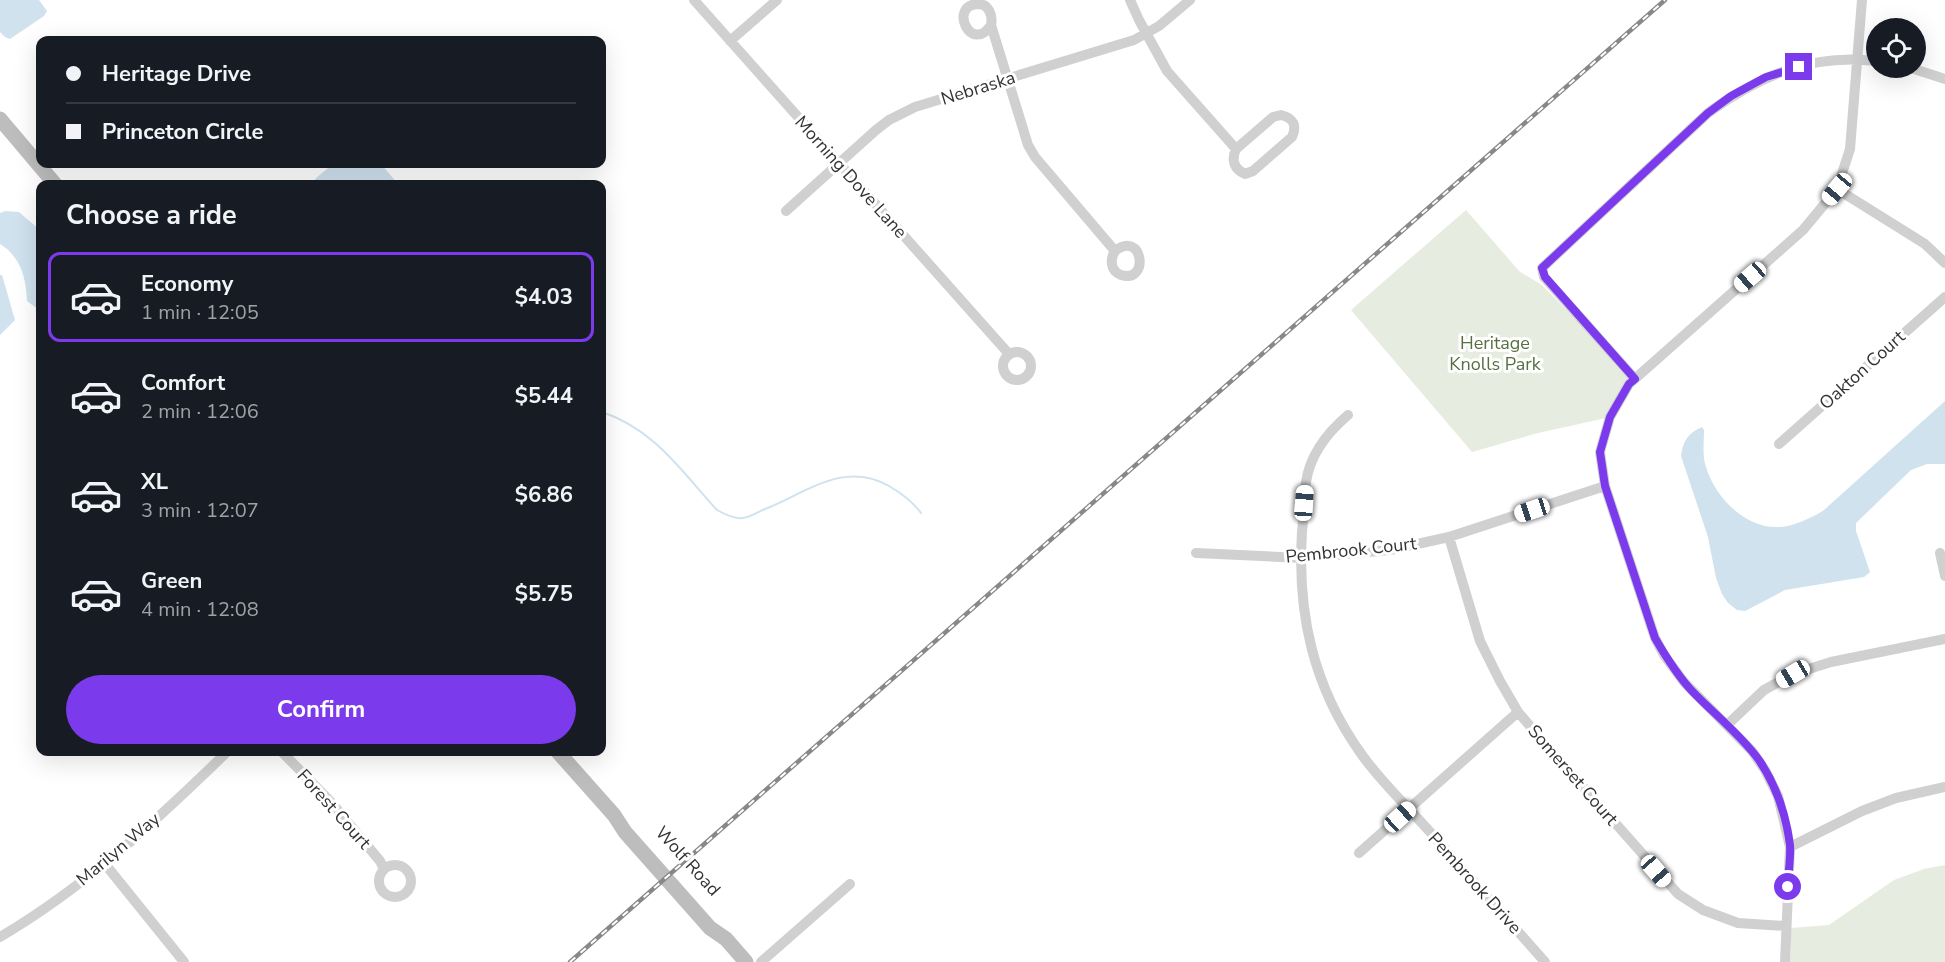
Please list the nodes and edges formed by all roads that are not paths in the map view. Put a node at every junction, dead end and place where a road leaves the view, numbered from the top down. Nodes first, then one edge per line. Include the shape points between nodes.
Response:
1 (694, 0) edge
2 (777, 0) edge
3 (1130, 0) edge
4 (1190, 0) edge
5 (1862, 0) edge
6 (991, 25) dead end
7 (1147, 34) junction
8 (730, 42) junction
9 (1856, 59) junction
10 (1866, 60) edge
11 (1926, 72) edge
12 (1945, 78) edge
13 (1008, 79) junction
14 (0, 119) edge
15 (1236, 149) junction
16 (36, 162) edge
17 (839, 164) junction
18 (41, 168) edge
19 (52, 180) edge
20 (1837, 189) junction
21 (786, 211) dead end
22 (1115, 251) dead end
23 (1945, 263) edge
24 (1945, 297) edge
25 (1009, 354) dead end
26 (1635, 379) junction
27 (1348, 415) dead end
28 (1779, 444) dead end
29 (1605, 486) junction
30 (1449, 537) junction
31 (1196, 553) dead end
32 (1940, 553) dead end
33 (1301, 558) junction
34 (1945, 576) edge
35 (1945, 639) edge
36 (1518, 711) junction
37 (1726, 724) junction
38 (223, 756) edge
39 (286, 756) edge
40 (562, 756) edge
41 (1945, 787) edge
42 (1409, 809) junction
43 (1790, 847) junction
44 (1359, 853) dead end
45 (105, 864) junction
46 (384, 869) dead end
47 (850, 884) dead end
48 (1785, 926) junction
49 (0, 937) edge
50 (184, 962) edge
51 (746, 962) edge
52 (760, 962) edge
53 (1545, 962) edge
54 (1785, 962) edge

1 - 8 street, Morning Dove Lane
2 - 8 street
3 - 7 street
4 - 7 street, Nebraska
5 - 9 street
6 - 13 street
7 - 13 street, Nebraska
7 - 15 street via 1176,83
8 - 17 street, Morning Dove Lane
9 - 10 street
9 - 20 street via 1850,149
9 - 26 street via 1830,61 1766,77 1731,96 1542,268 1545,277
11 - 12 street
13 - 17 street, Nebraska via 915,107 890,120
13 - 22 street via 1025,138 1035,157
14 - 16 main road
15 - 15 street via 1233,156 1239,171 1253,171 1292,138 1294,123 1289,117 1273,117
17 - 21 street, Nebraska
17 - 25 street, Morning Dove Lane
18 - 19 main road
20 - 23 street via 1925,244
20 - 26 street via 1803,230
24 - 28 street, Oakton Court
26 - 29 street via 1610,417 1600,452
27 - 33 street, Pembrook Drive via 1316,452 1306,481
29 - 30 street, Pembrook Court
29 - 37 street via 1655,638 1678,675
30 - 33 street, Pembrook Court via 1390,550
30 - 36 street, Somerset Court via 1480,641
31 - 33 street, Pembrook Court
32 - 34 street
33 - 42 street, Pembrook Drive via 1306,628 1330,701 1363,756
35 - 37 street via 1831,662 1793,674 1764,690
36 - 42 street
36 - 48 street, Somerset Court via 1678,894 1703,910 1738,923
37 - 43 street via 1752,751 1769,777
38 - 45 street, Marilyn Way
39 - 46 street, Forest Court via 331,802
40 - 51 main road, Wolf Road via 717,923
41 - 43 street via 1896,798 1862,811
42 - 44 street
42 - 53 street, Pembrook Drive
43 - 48 street
45 - 49 street, Marilyn Way
45 - 50 street
47 - 52 street
48 - 54 street

